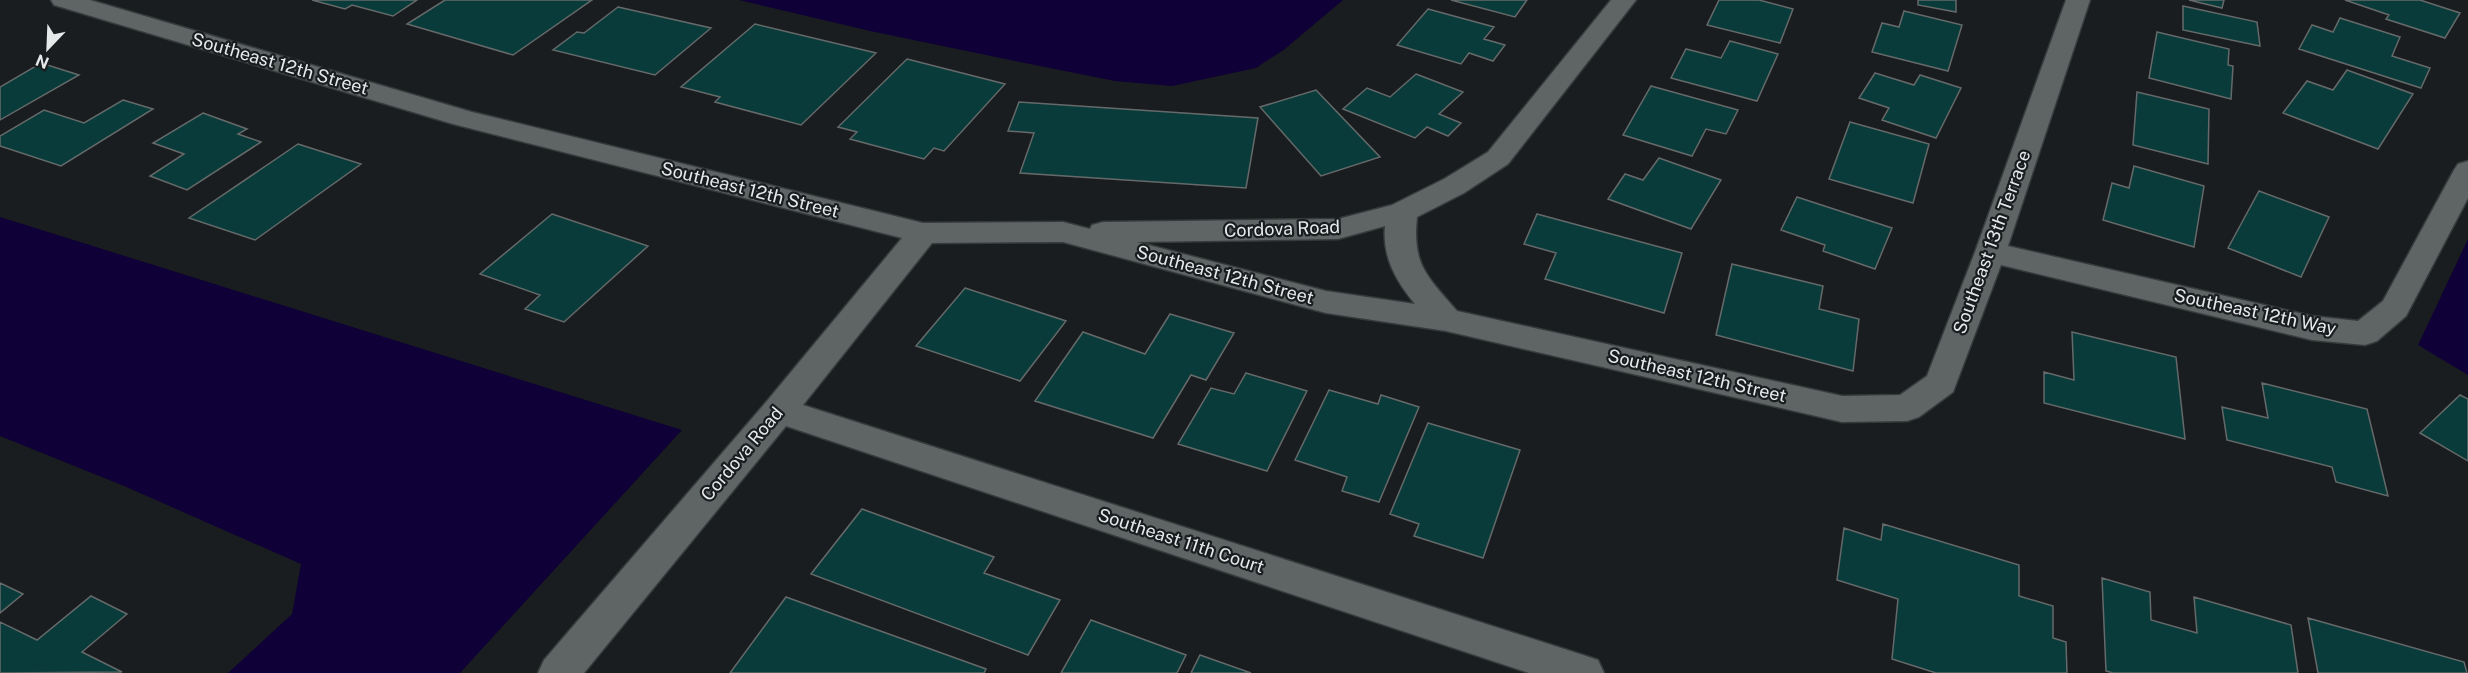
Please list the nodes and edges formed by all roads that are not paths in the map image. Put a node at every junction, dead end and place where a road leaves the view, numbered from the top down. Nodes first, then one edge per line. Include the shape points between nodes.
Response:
1 (63, 0) edge
2 (1624, 0) edge
3 (2078, 0) edge
4 (2468, 170) edge
5 (1402, 212) junction
6 (1063, 232) junction
7 (923, 233) junction
8 (1990, 252) junction
9 (1446, 321) junction
10 (1842, 408) joint
11 (779, 410) junction
12 (559, 673) edge
13 (1583, 673) edge

1 - 7 street, Southeast 12th Street via 463,118
2 - 5 street, Cordova Road via 1498,158
3 - 8 street, Southeast 13th Terrace
4 - 8 street, Southeast 12th Way via 2395,308 2365,333 2312,328
5 - 6 street, Cordova Road via 1338,229
5 - 9 street via 1399,241 1409,275
6 - 7 street, Southeast 12th Street
6 - 9 street, Southeast 12th Street via 1326,302
7 - 11 street, Cordova Road
8 - 10 street, Southeast 13th Terrace via 1941,383 1906,408
9 - 10 street, Southeast 12th Street
11 - 12 street, Cordova Road
11 - 13 street, Southeast 11th Court

